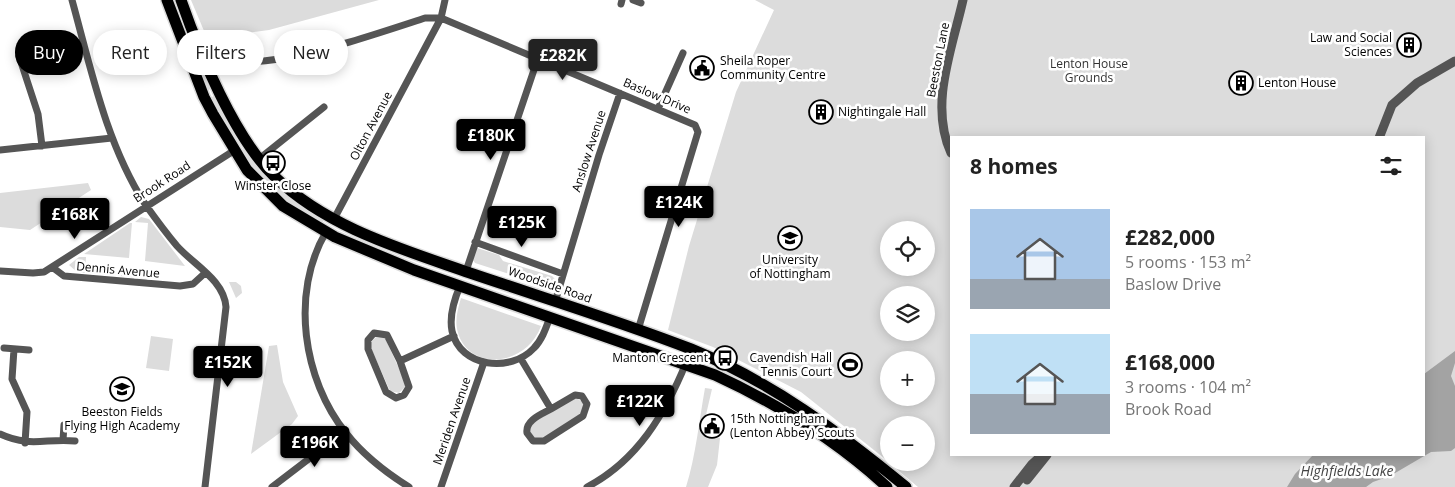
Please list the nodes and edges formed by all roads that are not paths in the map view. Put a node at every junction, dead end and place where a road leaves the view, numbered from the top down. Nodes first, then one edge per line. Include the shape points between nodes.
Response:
1 (72, 0) edge
2 (167, 0) edge
3 (181, 0) edge
4 (445, 0) edge
5 (633, 0) edge
6 (963, 0) edge
7 (641, 3) dead end
8 (441, 18) junction
9 (193, 30) edge
10 (683, 53) dead end
11 (538, 58) junction
12 (264, 61) edge
13 (1455, 61) edge
14 (25, 75) edge
15 (211, 75) edge
16 (620, 93) junction
17 (324, 107) dead end
18 (658, 109) junction
19 (244, 135) junction
20 (1380, 136) edge
21 (112, 138) junction
22 (42, 146) junction
23 (0, 150) edge
24 (235, 150) junction
25 (950, 150) edge
26 (259, 159) junction
27 (146, 206) junction
28 (334, 218) junction
29 (326, 232) junction
30 (475, 242) junction
31 (52, 267) junction
32 (0, 271) edge
33 (466, 271) junction
34 (205, 273) junction
35 (563, 274) junction
36 (460, 286) junction
37 (555, 302) junction
38 (550, 317) junction
39 (638, 330) junction
40 (454, 336) junction
41 (4, 348) dead end
42 (14, 349) junction
43 (28, 350) dead end
44 (691, 350) junction
45 (521, 359) junction
46 (400, 361) junction
47 (484, 362) junction
48 (686, 363) junction
49 (552, 408) junction
50 (64, 424) dead end
51 (344, 432) junction
52 (0, 434) edge
53 (63, 440) junction
54 (75, 442) dead end
55 (25, 443) junction
56 (1036, 456) edge
57 (1041, 456) edge
58 (1047, 456) edge
59 (1029, 469) junction
60 (597, 485) edge
61 (205, 487) edge
62 (272, 487) edge
63 (410, 487) edge
64 (441, 487) edge
65 (587, 487) edge
66 (887, 487) edge
67 (906, 487) edge
68 (1014, 487) edge
69 (1020, 487) edge

1 - 21 street
2 - 24 main road via 204,97
3 - 9 main road, Woodside Road
4 - 8 street, Olton Avenue
5 - 7 street
6 - 25 street, Beeston Lane via 942,102 942,129
8 - 11 street, Baslow Drive
8 - 12 street via 425,18 309,53
8 - 28 street, Olton Avenue
10 - 18 street
11 - 16 street, Baslow Drive
11 - 30 street
13 - 20 street via 1418,83 1392,105
14 - 22 street via 38,114
15 - 19 main road, Woodside Road
16 - 18 street, Baslow Drive
16 - 35 street, Anslow Avenue
17 - 26 street
18 - 39 street, Baslow Drive via 697,127 698,132
19 - 24 main road
19 - 26 main road, Woodside Road
21 - 22 street
21 - 27 street via 123,167
22 - 23 street
24 - 27 street, Brook Road
24 - 29 main road via 263,188 284,206
26 - 28 main road, Woodside Road via 296,195
27 - 31 street, Brook Road
27 - 34 street
28 - 33 main road, Woodside Road via 391,245
29 - 36 main road
29 - 51 street via 310,276 306,326 315,374
30 - 33 street
30 - 35 street, Woodside Road
31 - 32 street via 33,273
31 - 34 street, Dennis Avenue via 64,276 180,286 193,284
33 - 37 main road, Woodside Road
34 - 61 street via 219,288 226,307
35 - 37 street, Anslow Avenue
36 - 38 main road
36 - 40 street via 452,308
37 - 38 main road
37 - 39 main road, Woodside Road
38 - 45 street via 540,340
38 - 48 main road
39 - 44 main road, Woodside Road
40 - 46 street
40 - 47 street via 464,352
41 - 42 street
42 - 43 street
42 - 55 street via 12,379 27,412
44 - 48 main road
44 - 67 main road, Woodside Road via 753,378 797,404
45 - 47 street via 504,364
45 - 49 street
46 - 46 street via 410,386 404,395 396,398 386,392 368,349 368,340 374,334 387,335
47 - 64 street, Meriden Avenue
48 - 60 street via 670,402 647,436
48 - 66 main road via 747,390 806,424
49 - 49 street via 575,395 582,396 587,404 583,416 544,441 533,441 527,434 529,423
50 - 53 street
51 - 62 street
51 - 63 street via 374,463
52 - 55 street
53 - 54 street
53 - 55 street
56 - 59 street via 1030,460
57 - 59 street
58 - 69 street
59 - 68 street
60 - 65 street

